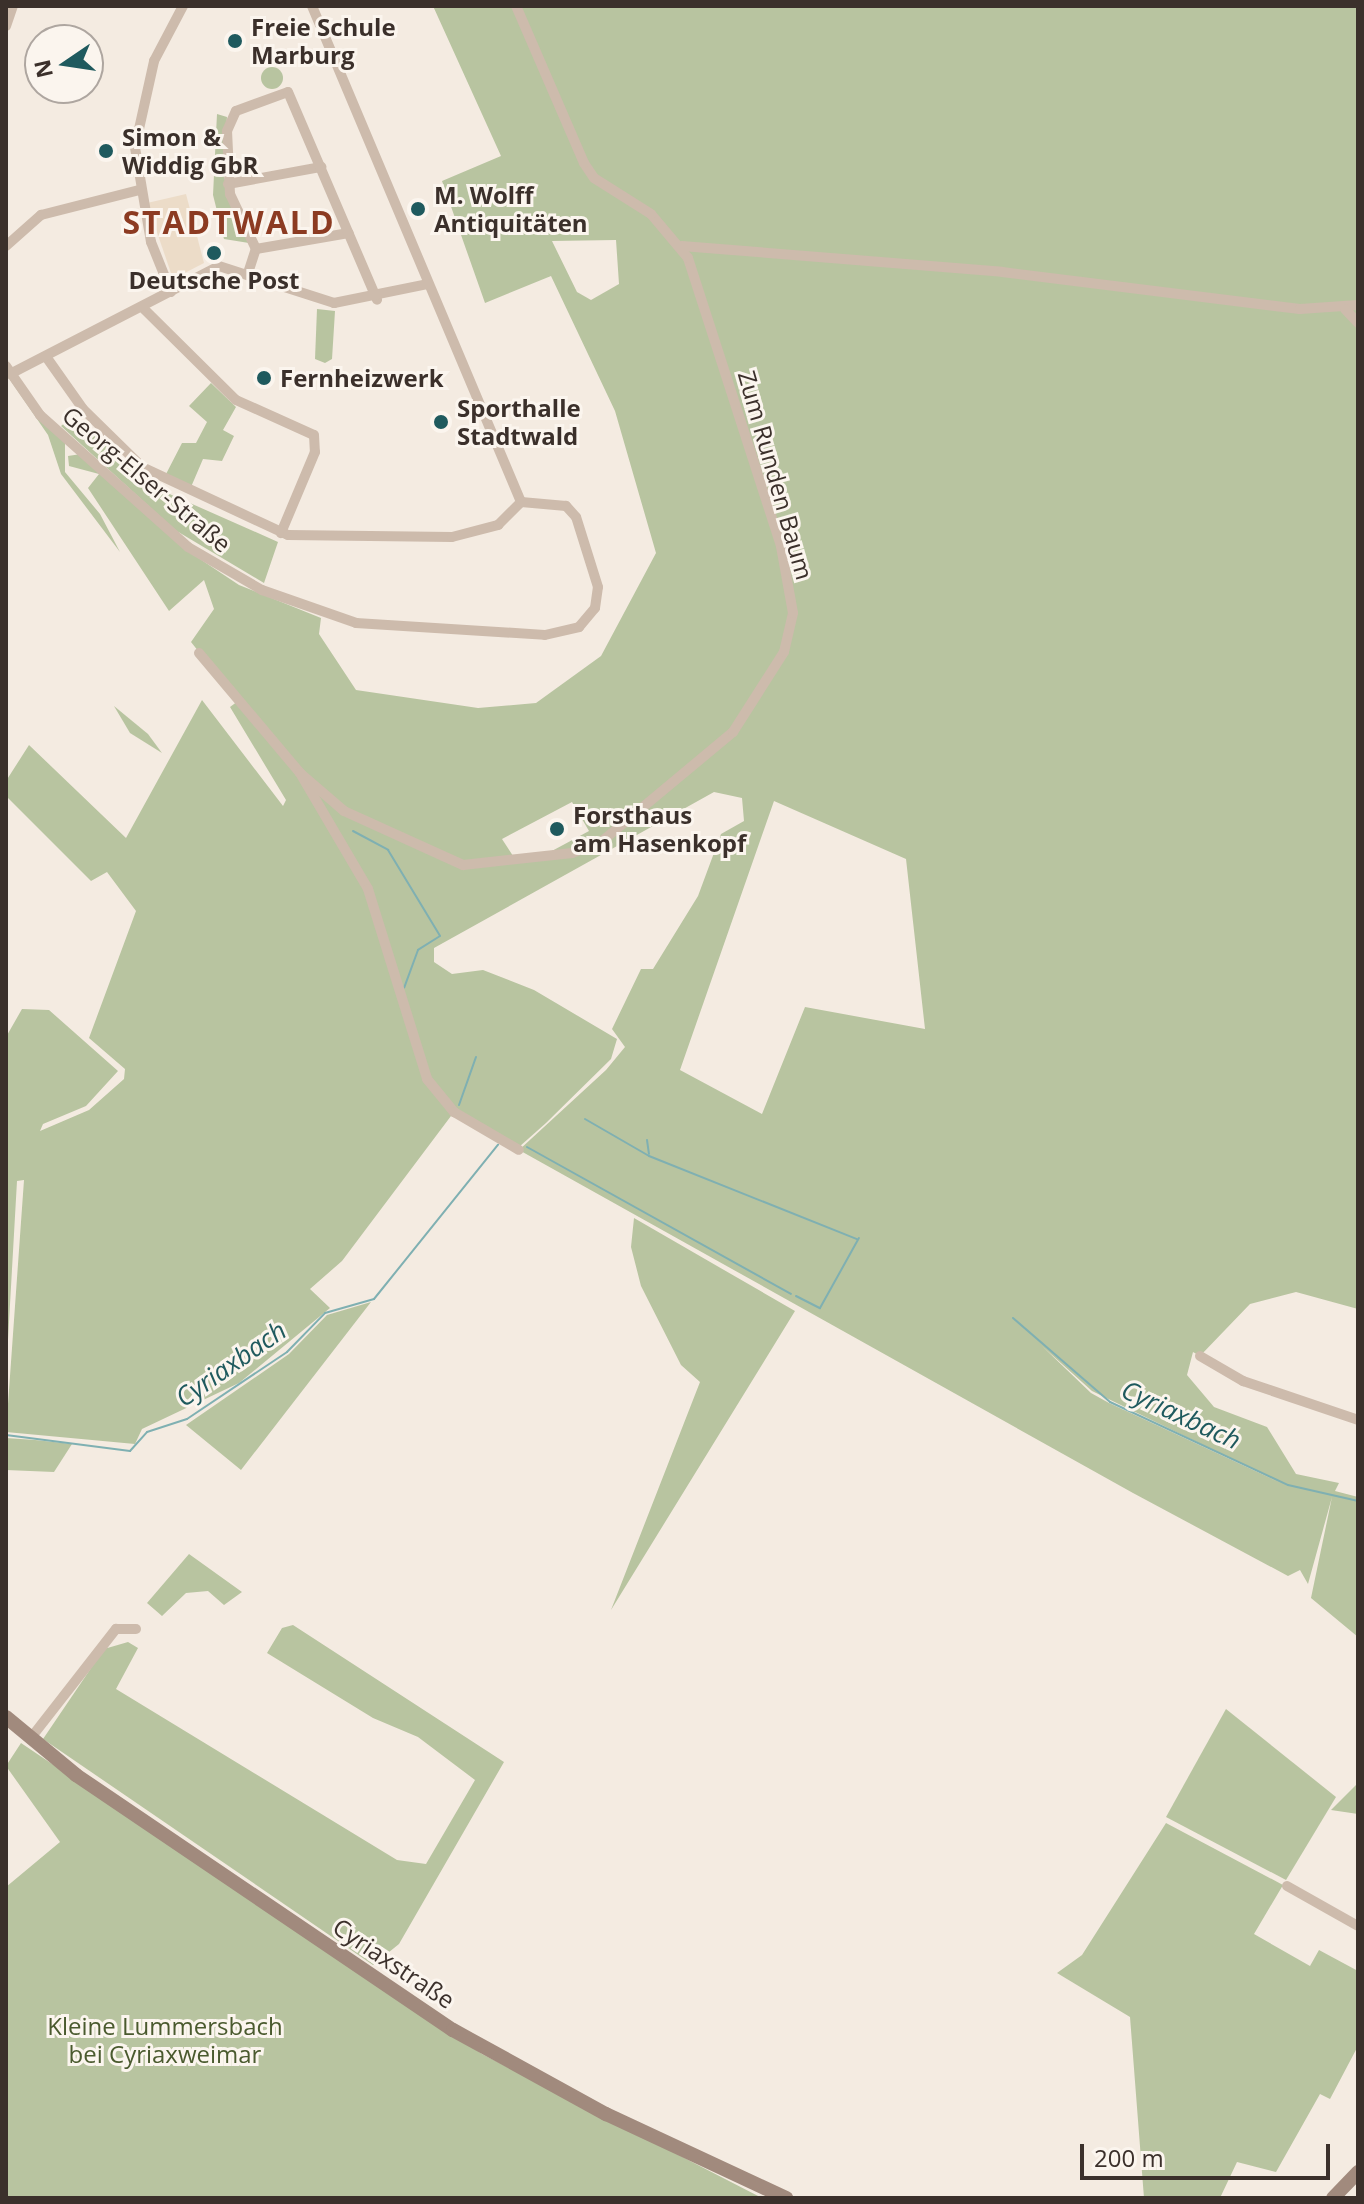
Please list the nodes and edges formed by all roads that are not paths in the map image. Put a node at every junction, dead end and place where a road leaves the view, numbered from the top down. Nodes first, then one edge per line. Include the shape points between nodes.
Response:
1 (13, 6) edge
2 (183, 6) edge
3 (312, 6) edge
4 (516, 6) edge
5 (6, 26) edge
6 (321, 167) junction
7 (228, 184) junction
8 (139, 190) junction
9 (9, 231) edge
10 (349, 233) junction
11 (6, 246) edge
12 (682, 246) junction
13 (256, 249) junction
14 (248, 273) junction
15 (427, 284) junction
16 (171, 292) junction
17 (377, 300) junction
18 (1358, 305) edge
19 (144, 309) junction
20 (1345, 309) junction
21 (1358, 323) edge
22 (47, 358) junction
23 (8, 370) edge
24 (521, 502) junction
25 (281, 533) junction
26 (199, 653) dead end
27 (300, 773) junction
28 (519, 1150) dead end
29 (1200, 1356) dead end
30 (1358, 1420) edge
31 (136, 1629) dead end
32 (6, 1717) edge
33 (30, 1739) junction
34 (1287, 1886) dead end
35 (1358, 1926) edge
36 (1358, 2172) edge
37 (786, 2198) edge
38 (1333, 2198) edge

1 - 5 street
2 - 8 street via 162,40 139,114
3 - 15 street
4 - 12 street, Zum Runden Baum via 594,178 651,214
6 - 7 street
6 - 7 street via 292,98 279,93 230,119
6 - 10 street
7 - 13 street
8 - 9 street via 54,211
8 - 16 street
9 - 11 street
10 - 13 street
10 - 17 street
12 - 20 street
12 - 27 street, Zum Runden Baum via 773,521 793,613 760,698 733,732 601,842 546,858 463,865 425,852 344,811
13 - 14 street
14 - 16 street via 219,266
14 - 17 street via 316,301
15 - 17 street
15 - 24 street
16 - 19 street
18 - 20 street
19 - 22 street
19 - 25 street via 236,400 314,435 315,452
20 - 21 street
22 - 23 street
22 - 25 street via 83,409 142,467
23 - 24 street, Georg-Elser-Straße via 40,415 196,552 262,590 356,623 519,635 579,627 595,608 598,587 576,517 566,506
24 - 25 street via 498,525 452,537
26 - 27 street
27 - 28 street via 368,889 427,1079 454,1112
29 - 30 street via 1243,1381
31 - 33 street via 116,1629
32 - 33 street, Cyriaxstraße
33 - 37 street, Cyriaxstraße via 453,2030 618,2120
34 - 35 street
36 - 38 street

